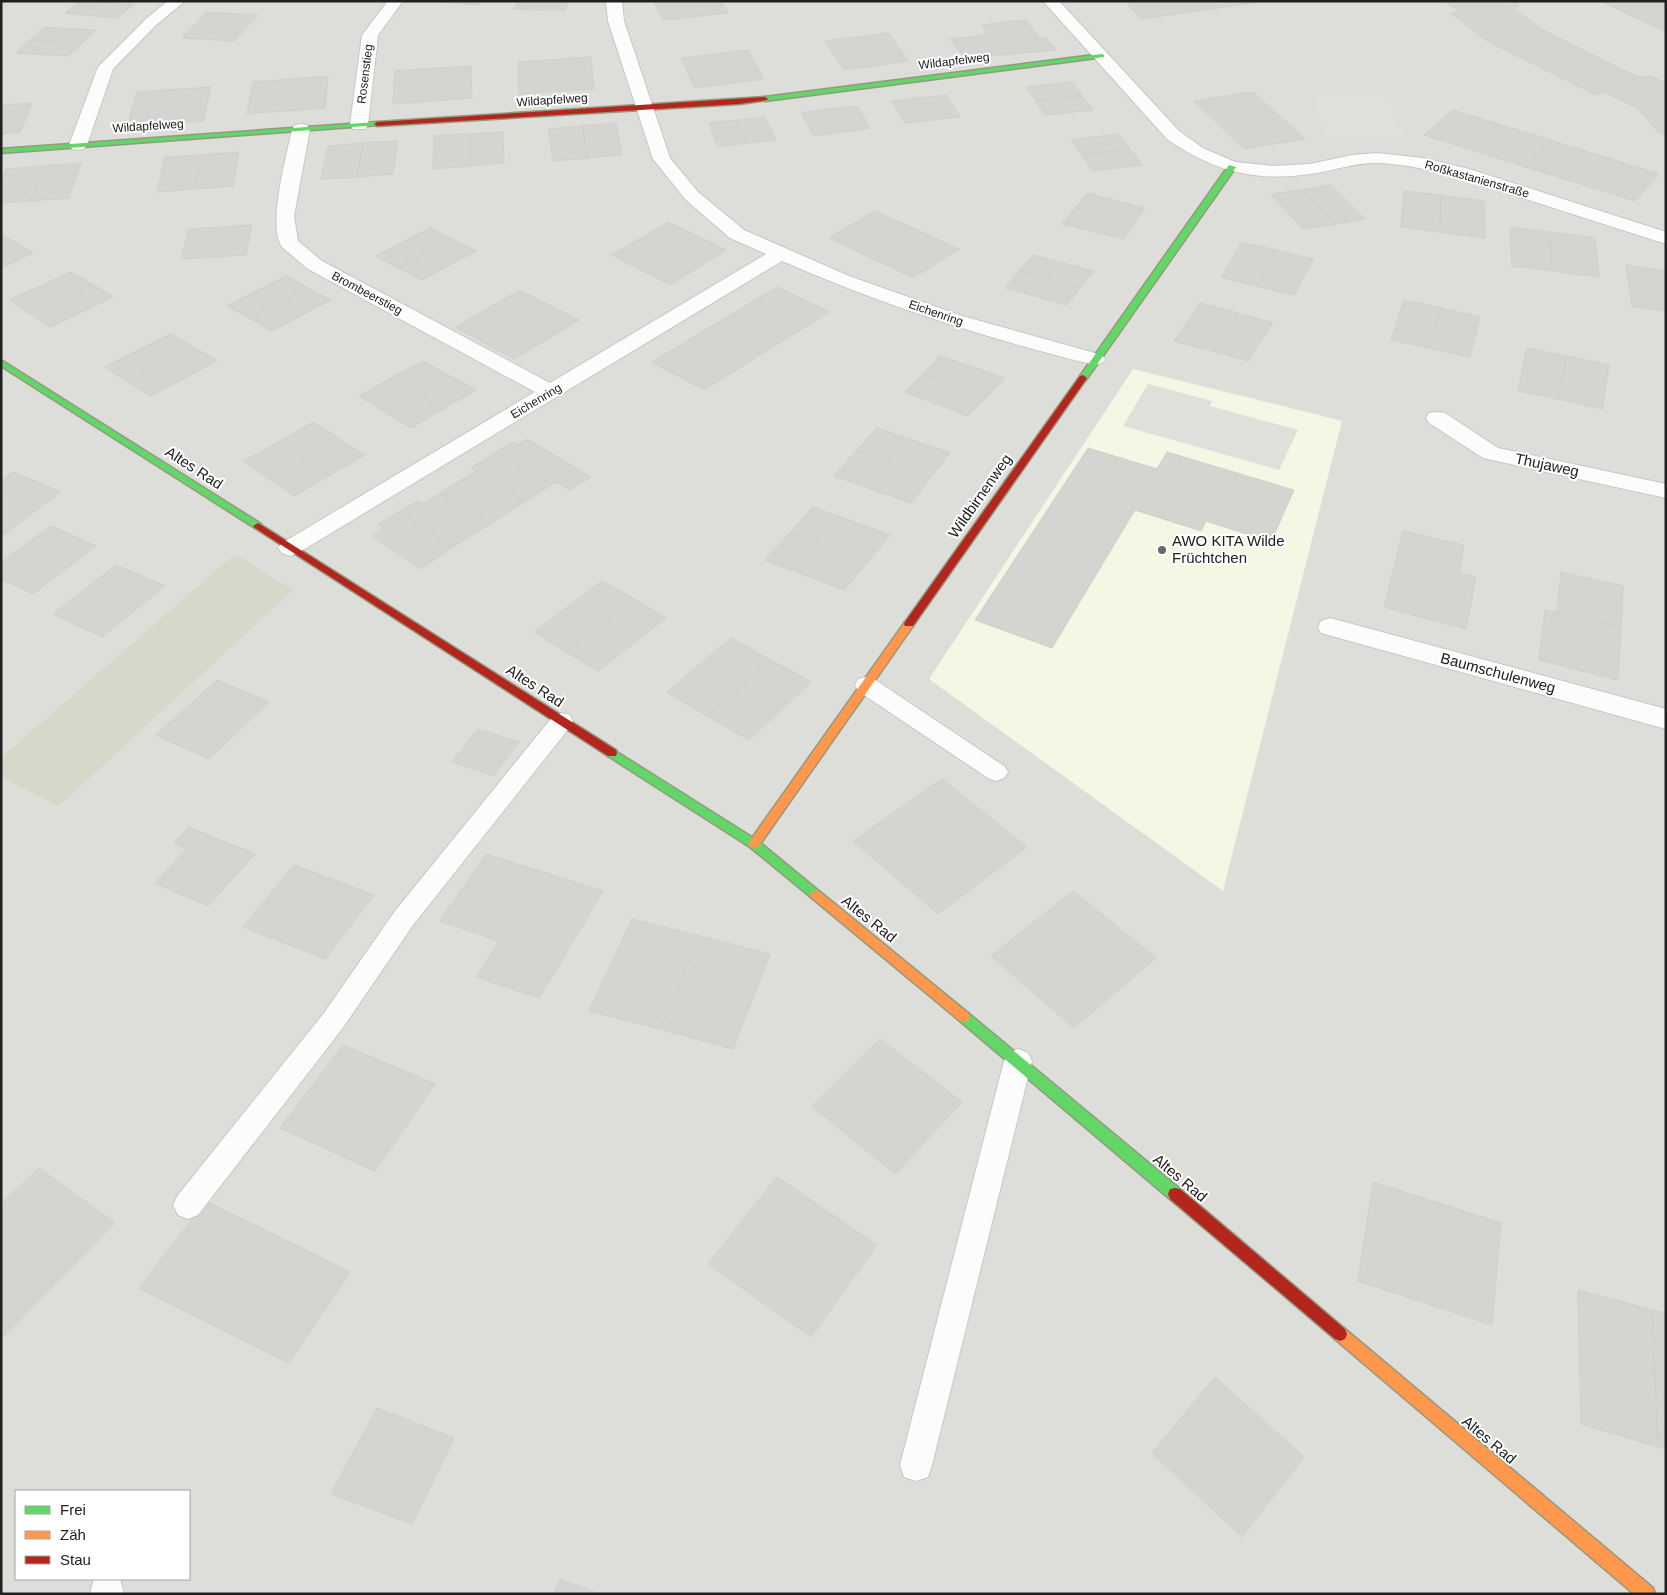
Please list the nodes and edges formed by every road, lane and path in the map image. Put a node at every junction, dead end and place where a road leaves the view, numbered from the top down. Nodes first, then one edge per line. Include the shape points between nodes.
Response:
1 (178, 1) edge
2 (396, 1) edge
3 (614, 1) edge
4 (1050, 1) edge
5 (1102, 56) junction
6 (646, 108) junction
7 (359, 125) junction
8 (301, 129) junction
9 (78, 145) junction
10 (1, 151) edge
11 (1232, 167) junction
12 (1666, 238) edge
13 (781, 253) junction
14 (1095, 359) junction
15 (1, 362) edge
16 (551, 392) junction
17 (1437, 418) dead end
18 (1666, 491) edge
19 (290, 548) junction
20 (1330, 627) dead end
21 (866, 685) junction
22 (1666, 718) edge
23 (562, 721) junction
24 (996, 772) dead end
25 (754, 844) junction
26 (1018, 1060) junction
27 (188, 1205) dead end
28 (916, 1465) dead end
29 (1646, 1594) edge

1 - 9 street via 151,22 106,67
2 - 7 street, Rosenstieg via 370,35
3 - 6 street, Eichenring via 616,21
4 - 5 street, Roßkastanienstraße
5 - 6 street, Wildapfelweg via 739,102
5 - 11 street, Roßkastanienstraße via 1173,135 1196,152
6 - 7 street, Wildapfelweg
6 - 13 street, Eichenring via 662,159 692,196 736,234
7 - 8 street, Wildapfelweg
8 - 9 street, Wildapfelweg
8 - 16 street, Brombeerstieg via 285,216 289,243 315,265
9 - 10 street, Wildapfelweg
11 - 12 street, Roßkastanienstraße via 1274,171 1310,169 1377,158 1423,163
11 - 14 street, Wildbirnenweg
13 - 14 street, Eichenring via 842,280 955,320
13 - 16 street, Eichenring
14 - 21 street, Wildbirnenweg
15 - 19 street, Altes Rad
16 - 19 street, Eichenring
17 - 18 street, Thujaweg via 1491,453
19 - 23 street, Altes Rad
20 - 22 street, Baumschulenweg
21 - 24 lane
21 - 25 street, Wildbirnenweg
23 - 25 street, Altes Rad
23 - 27 lane via 404,918 333,1021
25 - 26 street, Altes Rad
26 - 28 lane
26 - 29 street, Altes Rad

